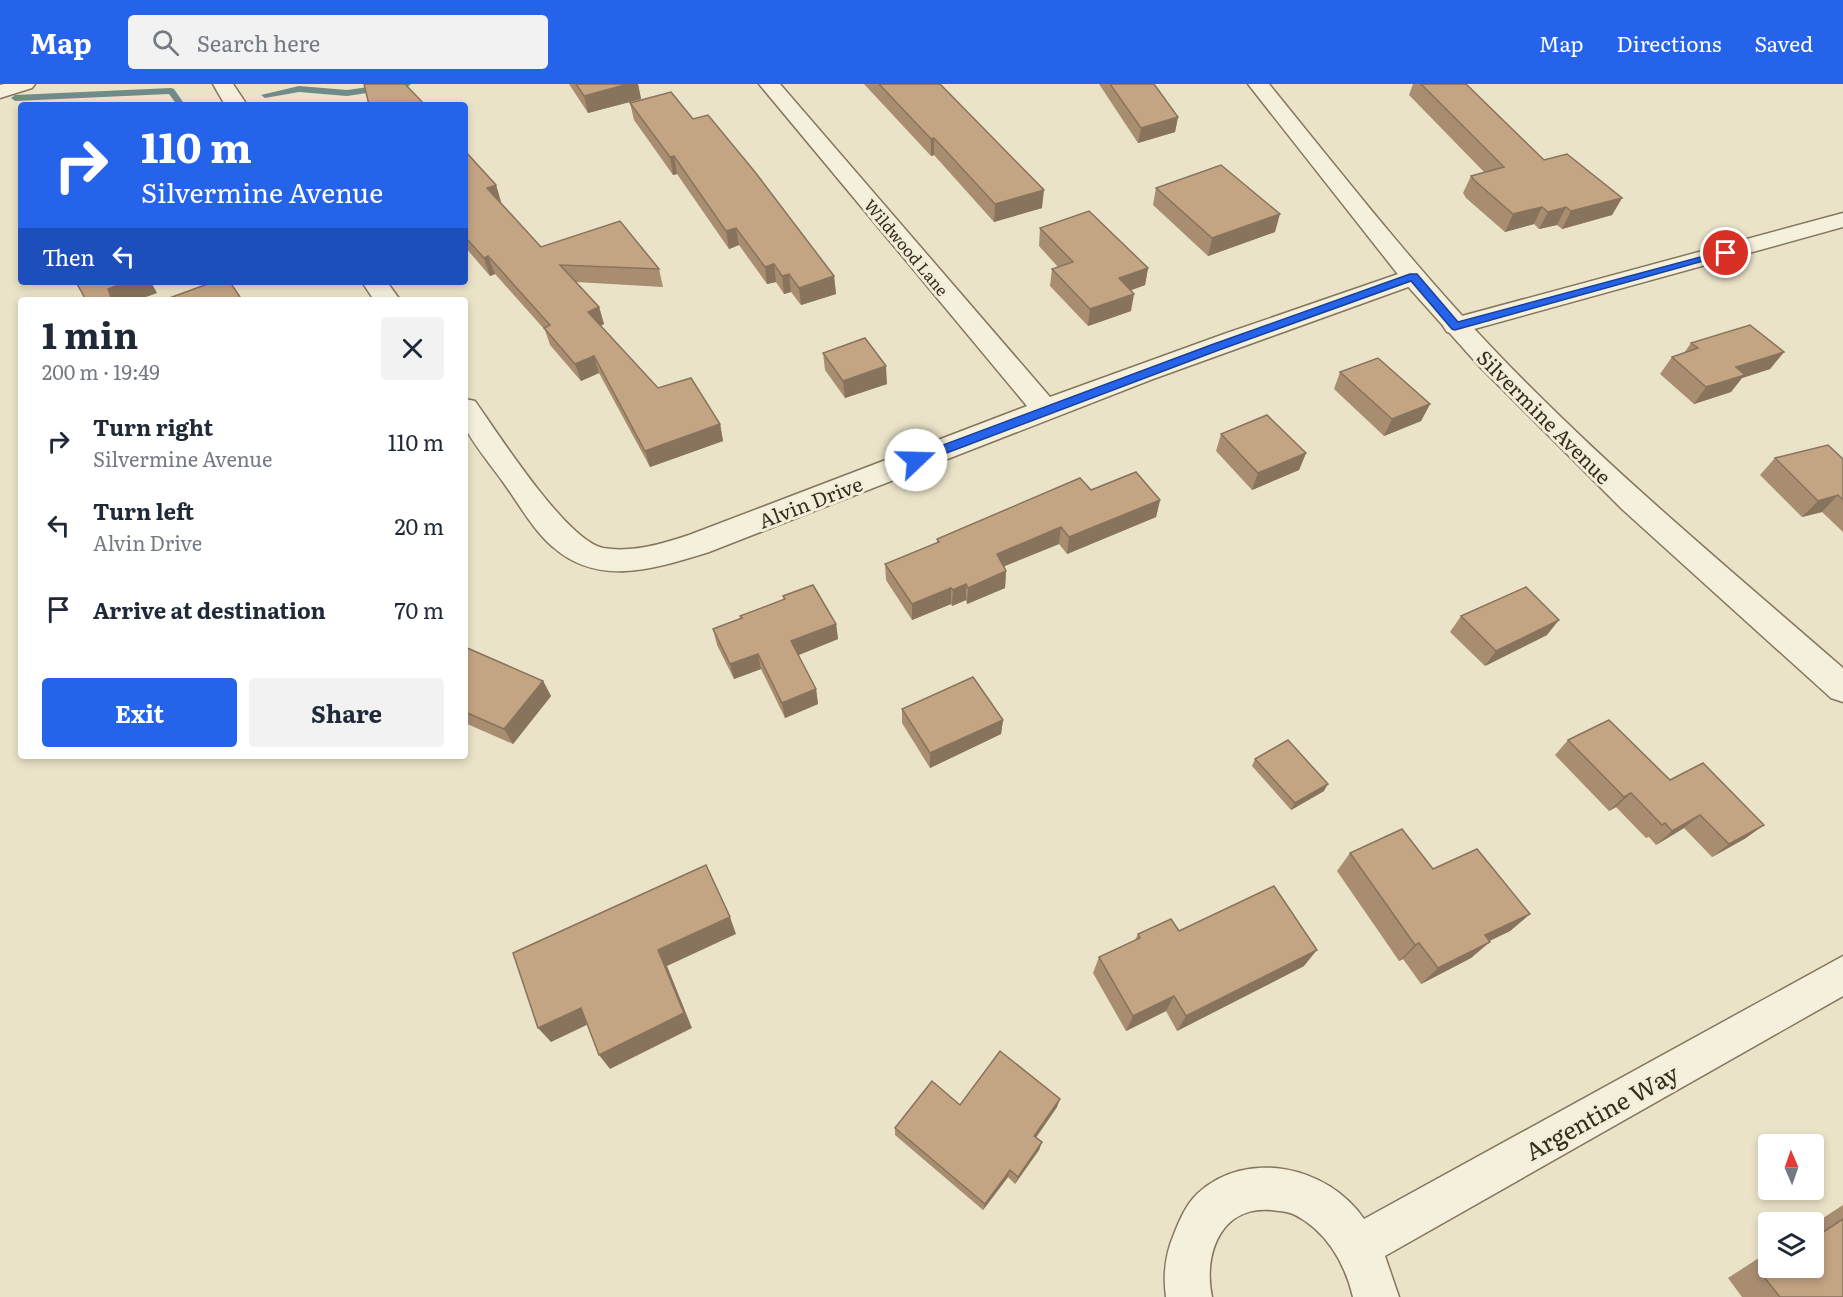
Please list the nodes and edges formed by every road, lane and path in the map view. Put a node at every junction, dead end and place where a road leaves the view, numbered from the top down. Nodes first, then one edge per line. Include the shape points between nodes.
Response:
1 (24, 84) edge
2 (223, 84) edge
3 (769, 84) edge
4 (1258, 84) edge
5 (0, 92) edge
6 (234, 102) edge
7 (1843, 220) edge
8 (1413, 276) junction
9 (1455, 326) junction
10 (1046, 410) junction
11 (468, 412) edge
12 (1843, 688) edge
13 (1843, 975) edge
14 (1359, 1246) junction
15 (1189, 1297) edge
16 (1376, 1297) edge

1 - 5 street
2 - 6 street
3 - 10 street, Wildwood Lane
4 - 8 street, Silvermine Avenue
7 - 9 street
8 - 9 street, Silvermine Avenue
8 - 10 street, Alvin Drive
9 - 12 street, Silvermine Avenue via 1632,502
10 - 11 street, Alvin Drive via 699,544 626,561 602,560 563,539
13 - 14 street, Argentine Way
14 - 15 street via 1337,1218 1308,1198 1278,1188 1248,1189 1222,1201 1201,1221 1189,1250
14 - 16 street

